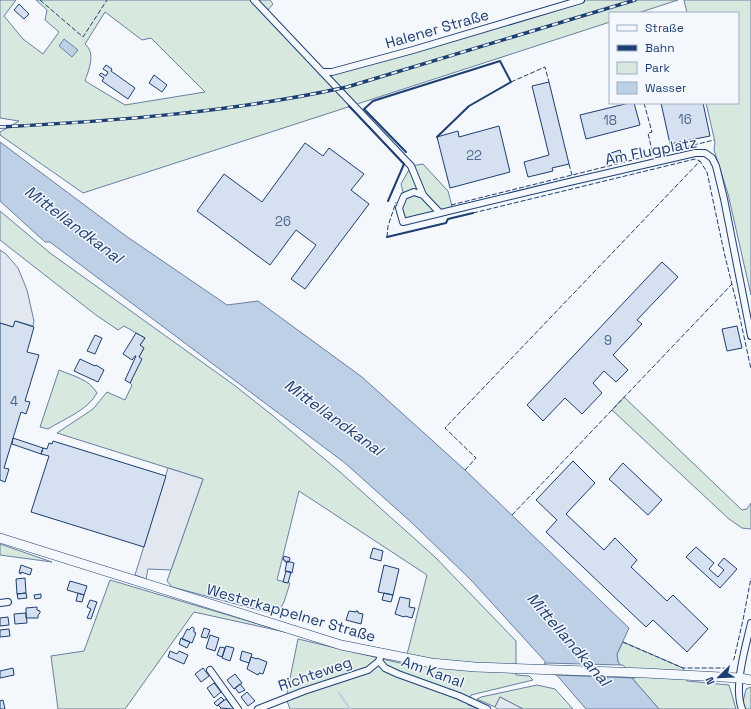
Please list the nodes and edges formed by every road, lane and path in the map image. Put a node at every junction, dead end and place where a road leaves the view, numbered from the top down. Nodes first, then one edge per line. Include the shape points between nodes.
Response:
1 (254, 0) edge
2 (581, 0) edge
3 (322, 72) junction
4 (423, 196) junction
5 (440, 213) junction
6 (751, 336) edge
7 (0, 538) edge
8 (8, 602) dead end
9 (0, 603) edge
10 (751, 622) edge
11 (380, 657) junction
12 (210, 670) dead end
13 (740, 678) junction
14 (751, 680) edge
15 (238, 709) edge
16 (258, 709) edge
17 (487, 709) edge
18 (742, 709) edge

1 - 3 street
2 - 3 street, Halener Straße via 414,50 332,72
3 - 4 street via 411,166
4 - 5 street
4 - 5 street, Am Flugplatz via 414,192 404,196 399,208 403,222
5 - 6 street, Am Flugplatz via 705,152 716,166
7 - 11 main road, Westerkappelner Straße
8 - 9 street
10 - 13 street
11 - 13 main road, Westerkappelner Straße via 475,667
11 - 16 street, Richteweg via 368,670
11 - 17 street, Am Kanal via 385,668
12 - 15 street
13 - 14 main road, Westerkappelner Straße
13 - 18 street via 738,690

